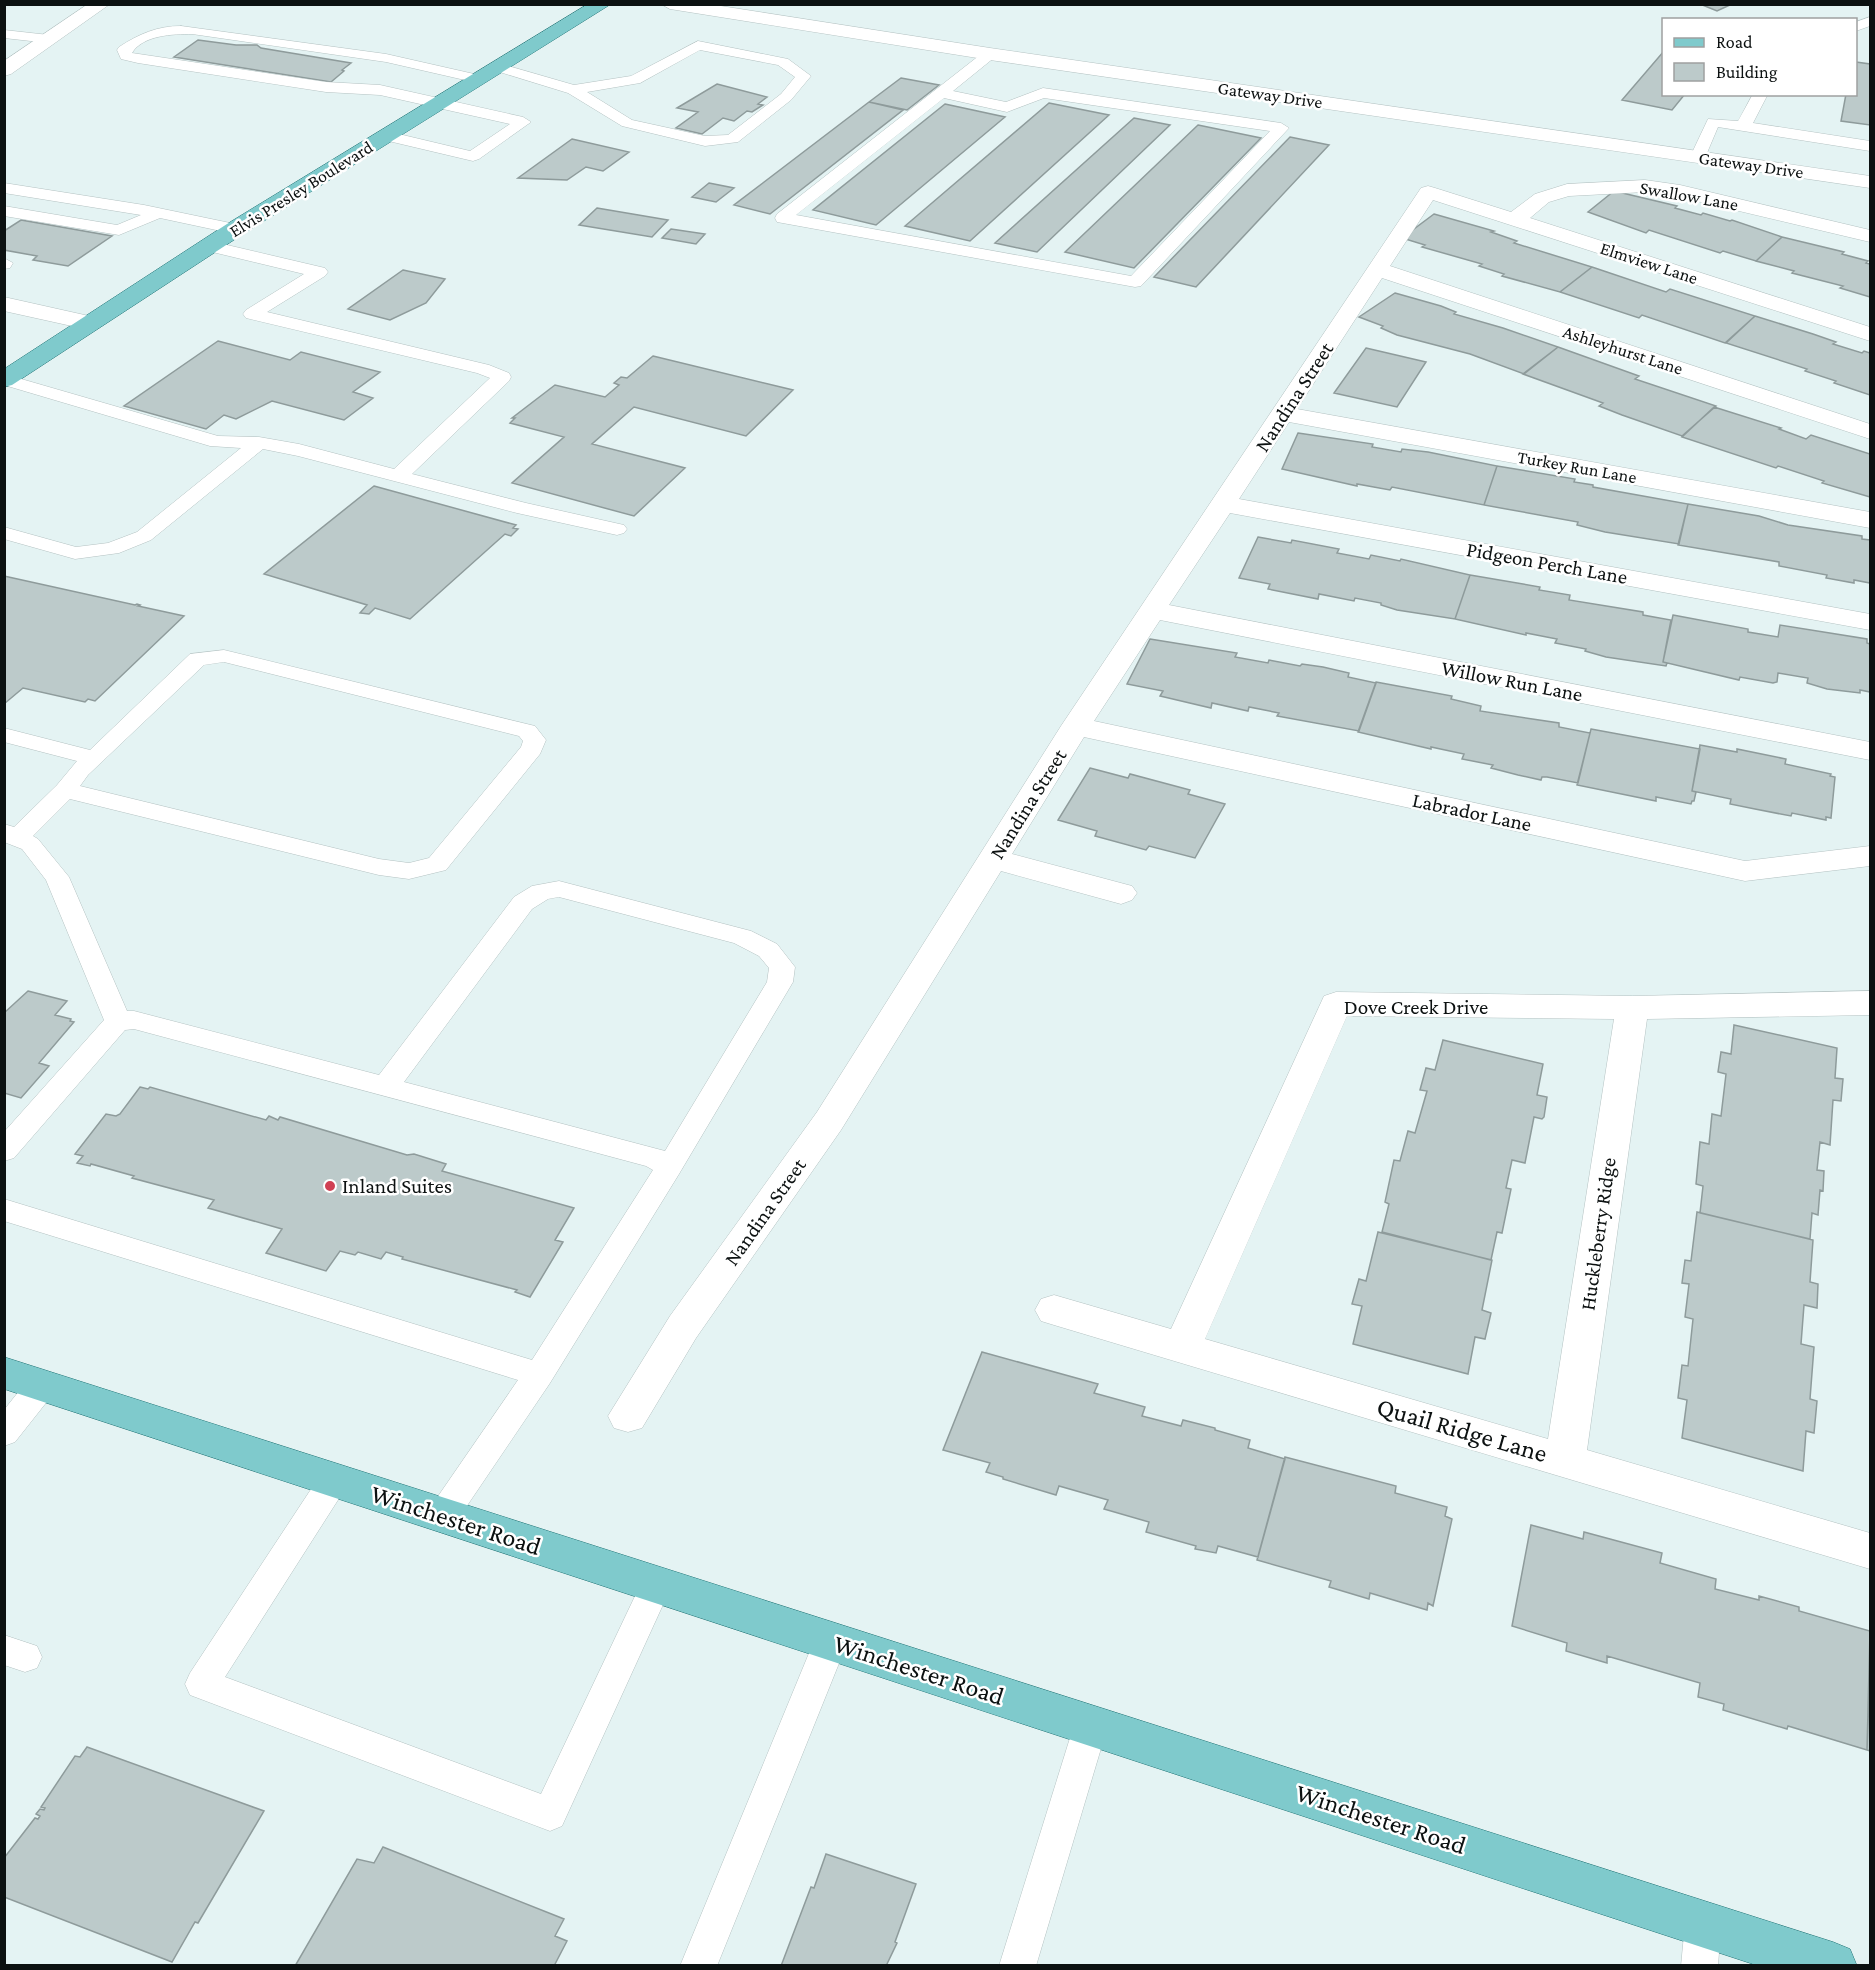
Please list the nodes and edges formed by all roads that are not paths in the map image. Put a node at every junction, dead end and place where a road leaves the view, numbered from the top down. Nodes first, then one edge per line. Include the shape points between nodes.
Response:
1 (100, 4) edge
2 (602, 4) edge
3 (670, 4) edge
4 (4, 34) edge
5 (49, 39) junction
6 (990, 54) junction
7 (386, 58) junction
8 (498, 67) junction
9 (4, 70) edge
10 (371, 70) dead end
11 (478, 79) junction
12 (573, 90) junction
13 (942, 93) junction
14 (1760, 96) edge
15 (439, 103) junction
16 (1743, 127) junction
17 (386, 136) junction
18 (1870, 146) edge
19 (1698, 158) junction
20 (1870, 182) edge
21 (4, 188) edge
22 (1428, 192) joint
23 (4, 211) edge
24 (159, 213) junction
25 (1513, 220) junction
26 (235, 229) junction
27 (1870, 236) edge
28 (210, 246) junction
29 (1376, 269) junction
30 (4, 304) edge
31 (90, 323) junction
32 (1870, 334) edge
33 (5, 380) edge
34 (1284, 414) junction
35 (1870, 432) edge
36 (259, 443) junction
37 (398, 476) junction
38 (1224, 504) junction
39 (1870, 520) edge
40 (617, 529) dead end
41 (4, 533) edge
42 (1153, 610) junction
43 (1870, 622) edge
44 (1076, 726) junction
45 (4, 735) edge
46 (1870, 751) edge
47 (95, 758) junction
48 (65, 790) junction
49 (11, 835) edge
50 (1870, 856) edge
51 (994, 859) junction
52 (1121, 893) dead end
53 (1870, 1003) edge
54 (1632, 1008) junction
55 (118, 1021) junction
56 (385, 1087) junction
57 (4, 1151) edge
58 (669, 1167) junction
59 (4, 1210) edge
60 (1054, 1310) dead end
61 (1182, 1348) junction
62 (539, 1374) junction
63 (23, 1379) edge
64 (628, 1416) dead end
65 (4, 1433) edge
66 (1565, 1461) junction
67 (334, 1480) junction
68 (443, 1515) junction
69 (1870, 1551) edge
70 (656, 1585) junction
71 (831, 1641) junction
72 (1091, 1725) junction
73 (1703, 1923) junction
74 (698, 1965) edge
75 (1017, 1965) edge
76 (1699, 1965) edge
77 (1833, 1965) edge

1 - 5 street
2 - 8 main road, Elvis Presley Boulevard
3 - 6 street, Gateway Drive
4 - 5 lane
5 - 9 street
6 - 13 lane
6 - 19 street, Gateway Drive
7 - 10 lane
7 - 11 lane
7 - 15 lane via 173,29 151,32 124,50 126,56 138,59 326,87 380,90
8 - 11 main road, Elvis Presley Boulevard
8 - 12 lane
11 - 15 main road, Elvis Presley Boulevard
12 - 12 lane via 635,80 698,45 783,62 804,76 786,97 732,139 705,141 627,123
13 - 13 lane via 783,218 1134,282 1281,128 1043,93 1007,107
14 - 16 lane
15 - 17 main road, Elvis Presley Boulevard
15 - 17 lane via 523,122 473,156
16 - 18 lane
16 - 19 lane via 1713,122
17 - 26 main road, Elvis Presley Boulevard
19 - 20 street, Gateway Drive
21 - 24 lane
22 - 25 street, Elmview Lane
22 - 29 street, Nandina Street
23 - 24 lane via 119,230
24 - 26 lane
25 - 27 street, Swallow Lane via 1542,198 1567,190 1645,186
25 - 32 street, Elmview Lane
26 - 28 main road, Elvis Presley Boulevard
28 - 31 main road, Elvis Presley Boulevard
28 - 37 lane via 320,272 252,314 483,369 502,377
29 - 34 street, Nandina Street
29 - 35 street, Ashleyhurst Lane
30 - 31 street
31 - 33 main road, Elvis Presley Boulevard
33 - 36 lane via 217,442
34 - 38 street, Nandina Street
34 - 39 street, Turkey Run Lane
36 - 37 lane
36 - 41 lane via 144,536 112,549 75,553
37 - 40 lane
38 - 42 street, Nandina Street
38 - 43 street, Pidgeon Perch Lane
42 - 44 street, Nandina Street
42 - 46 street, Willow Run Lane
44 - 50 street, Labrador Lane via 1745,871
44 - 51 street, Nandina Street
45 - 47 lane
47 - 48 lane
47 - 48 lane via 198,659 207,656 224,656 527,731 535,740 532,749 437,864 409,871
48 - 49 lane
49 - 55 lane via 30,844 57,877
51 - 52 street
51 - 64 street, Nandina Street via 829,1121 683,1327
53 - 54 street, Dove Creek Drive
54 - 61 street, Dove Creek Drive via 1336,1004
54 - 66 street, Huckleberry Ridge
55 - 56 lane via 134,1020
55 - 57 lane
56 - 58 lane via 656,1158
56 - 58 lane via 523,903 541,892 559,889 742,937 768,950 782,967 780,982
58 - 62 lane
59 - 62 lane
60 - 61 street, Quail Ridge Lane
61 - 66 street, Quail Ridge Lane
62 - 68 lane
63 - 65 lane
63 - 67 main road, Winchester Road
66 - 69 street, Quail Ridge Lane
67 - 68 main road, Winchester Road
67 - 70 lane via 202,1684 550,1814
68 - 70 main road, Winchester Road
70 - 71 main road, Winchester Road
71 - 72 main road, Winchester Road
71 - 74 lane
72 - 73 main road, Winchester Road
72 - 75 lane
73 - 76 lane
73 - 77 main road, Winchester Road

